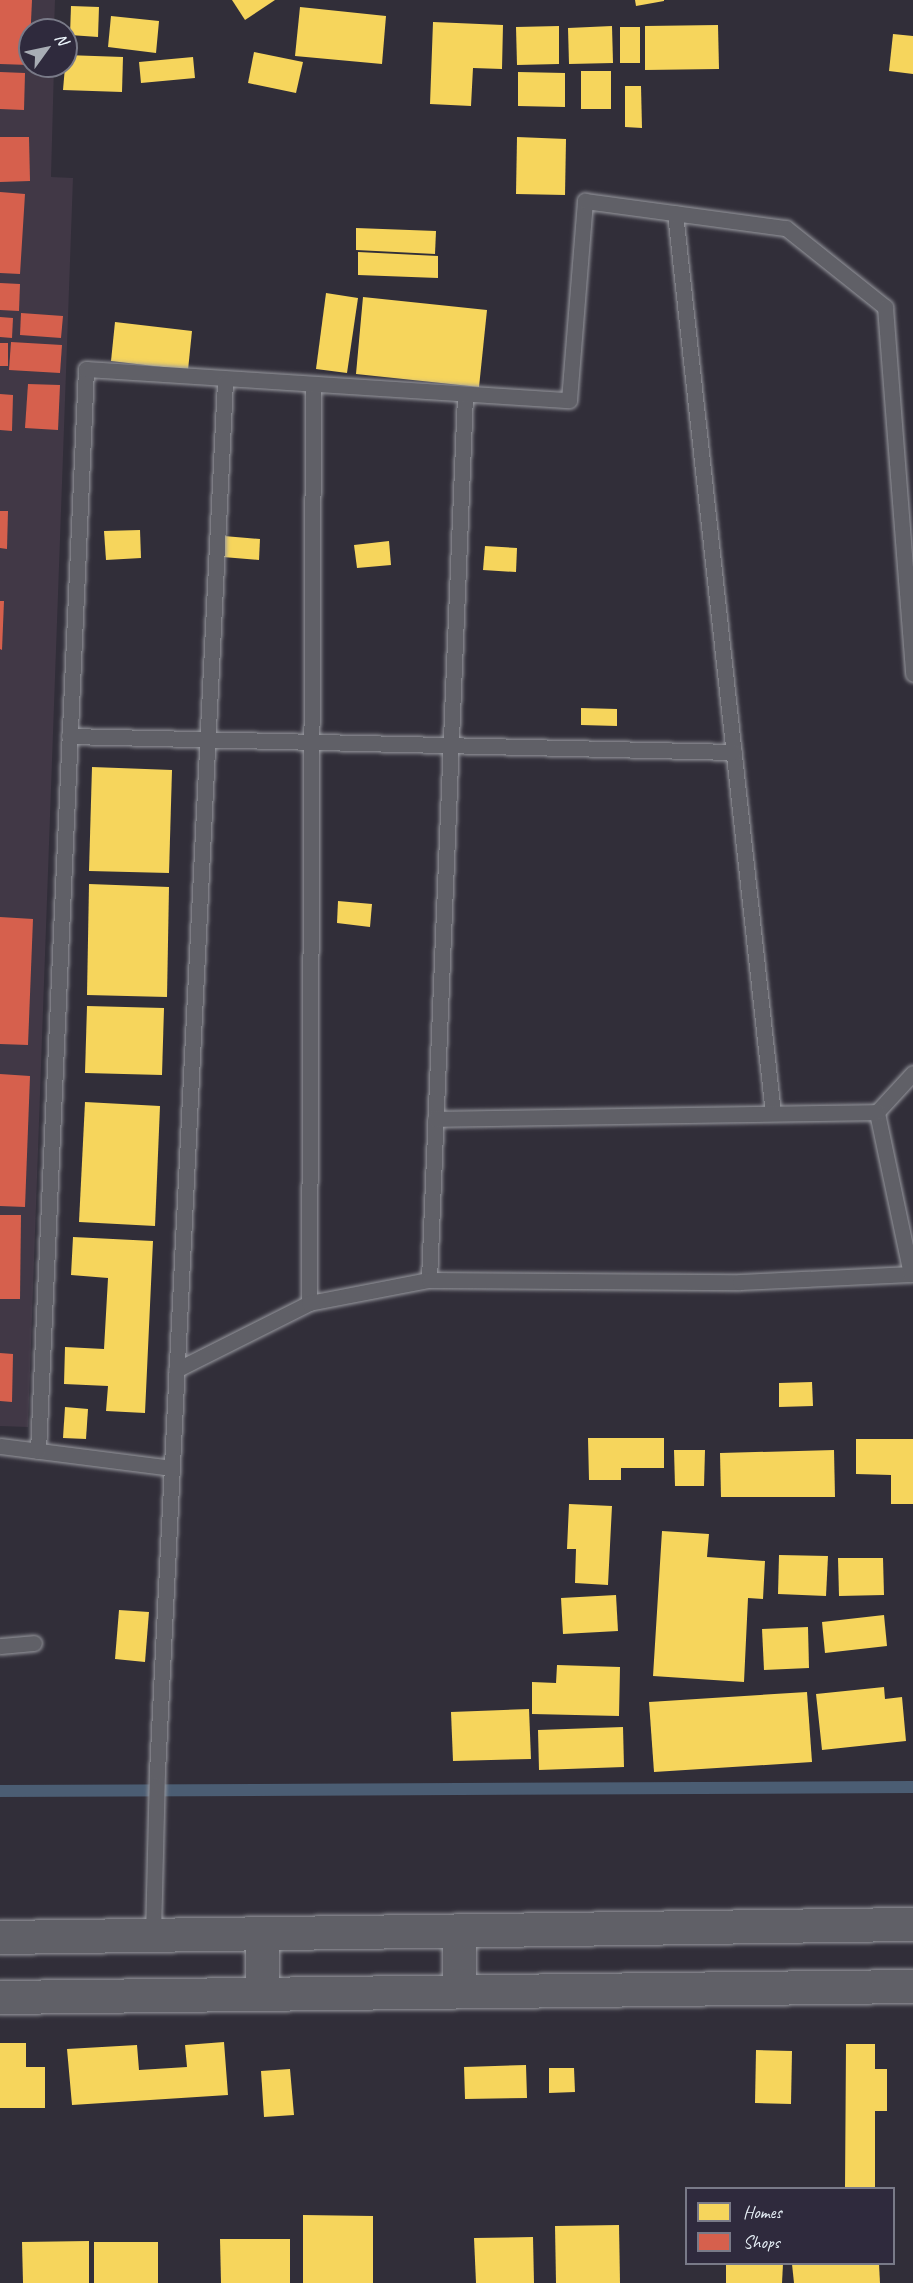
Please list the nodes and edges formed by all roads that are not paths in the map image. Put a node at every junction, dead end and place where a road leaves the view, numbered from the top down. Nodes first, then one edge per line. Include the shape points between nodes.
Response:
1 (675, 213) junction
2 (225, 382) junction
3 (313, 384) junction
4 (465, 397) junction
5 (913, 674) edge
6 (69, 736) junction
7 (207, 740) junction
8 (311, 742) junction
9 (451, 745) junction
10 (734, 752) junction
11 (913, 1073) edge
12 (877, 1112) junction
13 (773, 1113) junction
14 (435, 1119) junction
15 (429, 1280) junction
16 (309, 1303) junction
17 (176, 1370) junction
18 (0, 1446) edge
19 (38, 1451) junction
20 (171, 1468) junction
21 (33, 1643) dead end
22 (0, 1646) edge
23 (913, 1924) edge
24 (459, 1931) junction
25 (262, 1934) junction
26 (153, 1935) junction
27 (0, 1937) edge
28 (913, 1986) edge
29 (459, 1990) junction
30 (262, 1993) junction
31 (0, 1997) edge

1 - 4 lane via 585,201 568,400
1 - 5 lane via 786,228 885,307
1 - 10 lane
2 - 3 lane
2 - 6 lane via 86,369
2 - 7 lane
3 - 4 lane
3 - 8 lane
4 - 9 lane
6 - 7 lane
6 - 19 lane
7 - 8 lane
7 - 17 lane
8 - 9 lane
8 - 16 lane
9 - 10 lane
9 - 14 lane
10 - 13 lane
11 - 12 lane
12 - 13 lane
12 - 15 lane via 911,1274 740,1282
13 - 14 lane
14 - 15 lane
15 - 16 lane
16 - 17 lane
17 - 20 lane
18 - 19 lane
19 - 20 lane
20 - 26 lane via 156,1772
21 - 22 lane
23 - 24 main road
24 - 25 main road
24 - 29 main road
25 - 26 main road
25 - 30 main road
26 - 27 main road
28 - 29 main road
29 - 30 main road
30 - 31 main road

